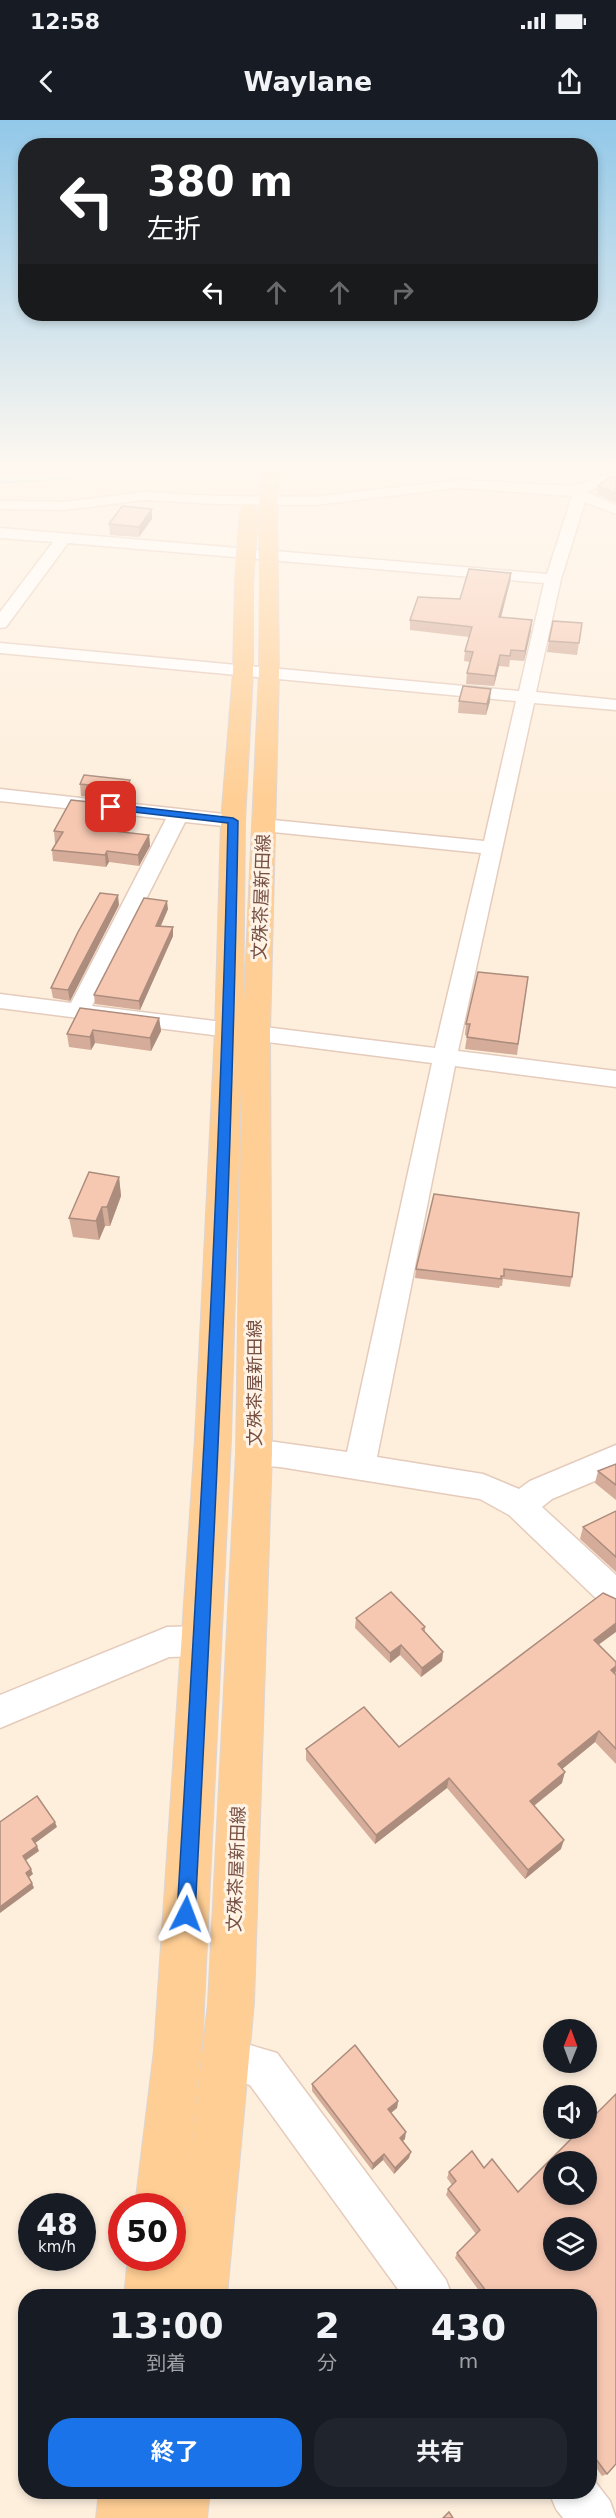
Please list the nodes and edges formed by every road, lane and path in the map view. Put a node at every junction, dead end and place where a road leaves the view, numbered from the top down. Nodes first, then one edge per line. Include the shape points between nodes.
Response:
1 (553, 579) edge
2 (32, 580) edge
3 (257, 580) edge
4 (257, 580) edge
5 (257, 583) junction
6 (0, 623) edge
7 (0, 648) edge
8 (256, 672) junction
9 (526, 697) junction
10 (616, 705) edge
11 (0, 795) edge
12 (178, 815) junction
13 (248, 823) junction
14 (492, 848) junction
15 (0, 1001) edge
16 (78, 1011) junction
17 (242, 1032) junction
18 (445, 1057) junction
19 (616, 1079) edge
20 (254, 1452) junction
21 (616, 1458) edge
22 (358, 1467) junction
23 (504, 1497) junction
24 (616, 1596) edge
25 (201, 1641) junction
26 (0, 1712) edge
27 (226, 2059) junction
28 (162, 2193) edge
29 (153, 2271) edge
30 (151, 2289) edge
31 (202, 2289) edge
32 (425, 2289) edge
33 (126, 2499) edge
34 (181, 2499) edge
35 (578, 2499) edge
36 (124, 2518) edge
37 (179, 2518) edge
38 (593, 2518) edge

1 - 9 street
2 - 6 street
3 - 5 main road, 文殊茶屋新田線, bridge
4 - 5 main road, 文殊茶屋新田線, bridge
5 - 8 main road, 文殊茶屋新田線
7 - 8 street
8 - 9 street
8 - 13 main road, 文殊茶屋新田線
9 - 10 street
9 - 14 street
11 - 12 street
12 - 13 street
12 - 16 street
13 - 14 street
13 - 17 main road, 文殊茶屋新田線
14 - 18 street
15 - 16 street
16 - 17 street
17 - 18 street
17 - 20 main road, 文殊茶屋新田線
17 - 25 main road, 文殊茶屋新田線
18 - 19 street
18 - 22 street
20 - 22 street
20 - 27 main road, 文殊茶屋新田線
21 - 23 street via 541,1490
22 - 23 street
23 - 24 street
25 - 26 street via 167,1642
25 - 28 main road, 文殊茶屋新田線 via 178,2050
27 - 31 main road, 文殊茶屋新田線
27 - 32 street via 262,2068
29 - 30 main road
33 - 36 main road
34 - 37 main road
35 - 38 street

